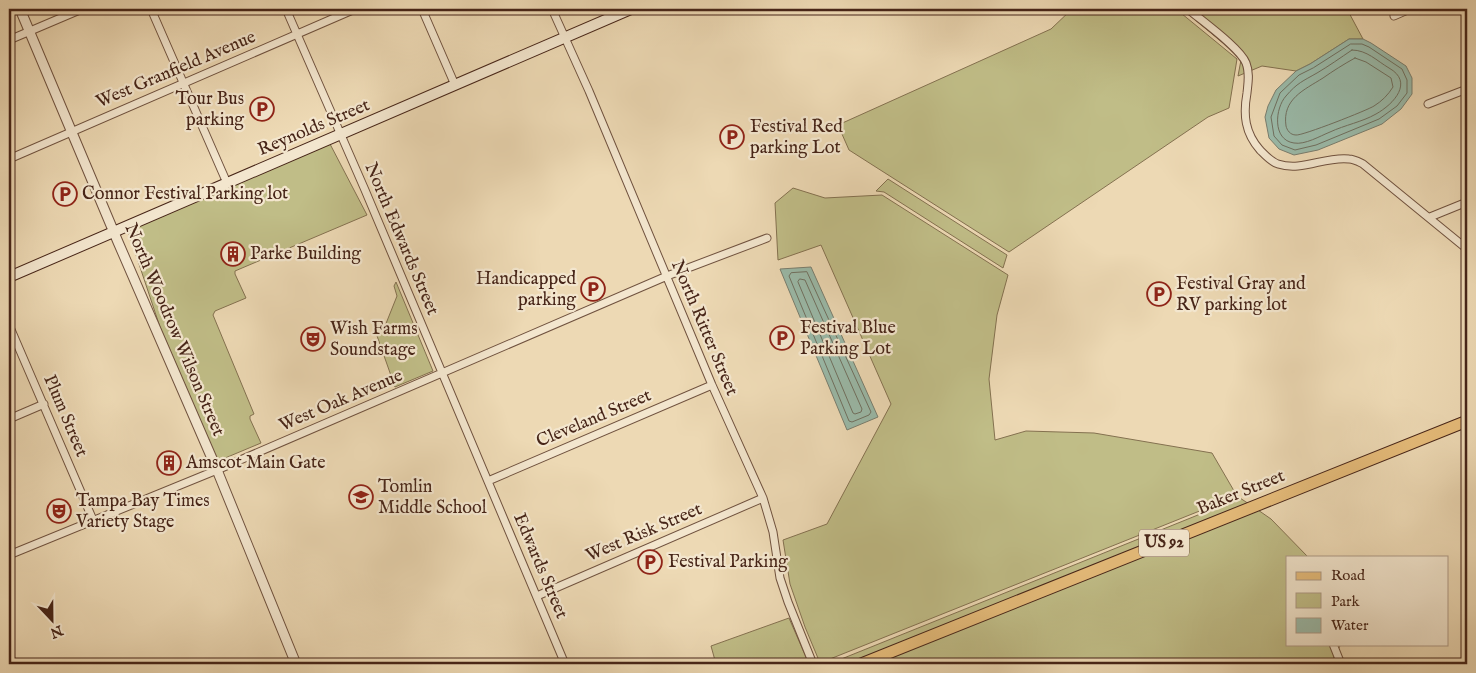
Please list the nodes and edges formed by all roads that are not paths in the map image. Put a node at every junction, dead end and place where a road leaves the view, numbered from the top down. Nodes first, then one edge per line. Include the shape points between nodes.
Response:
1 (20, 9) edge
2 (82, 9) edge
3 (151, 9) edge
4 (286, 9) edge
5 (355, 9) edge
6 (422, 9) edge
7 (552, 9) edge
8 (631, 9) edge
9 (1188, 9) edge
10 (1410, 9) edge
11 (1394, 16) dead end
12 (30, 31) junction
13 (297, 34) junction
14 (565, 36) junction
15 (9, 40) edge
16 (183, 83) junction
17 (455, 85) junction
18 (1467, 89) edge
19 (1428, 104) dead end
20 (71, 132) junction
21 (341, 134) junction
22 (9, 159) edge
23 (227, 183) junction
24 (1467, 202) edge
25 (1430, 217) junction
26 (114, 231) junction
27 (767, 238) dead end
28 (1467, 249) edge
29 (667, 276) junction
30 (9, 277) edge
31 (9, 324) edge
32 (441, 374) junction
33 (712, 385) junction
34 (44, 404) junction
35 (9, 419) edge
36 (1467, 421) edge
37 (217, 470) junction
38 (488, 481) junction
39 (763, 498) junction
40 (93, 520) junction
41 (9, 555) edge
42 (537, 596) junction
43 (1333, 646) edge
44 (9, 657) edge
45 (12, 664) edge
46 (296, 664) edge
47 (565, 664) edge
48 (813, 664) edge
49 (861, 664) edge
50 (1341, 664) edge

1 - 12 street, North Woodrow Wilson Street
2 - 12 street
3 - 16 street
4 - 13 street, North Edwards Street
5 - 13 street, West Granfield Avenue
6 - 17 street
7 - 14 street, North Ritter Street
8 - 14 main road, Reynolds Street
9 - 25 street via 1246,62 1249,74 1245,122 1256,145 1268,158 1276,164 1288,166 1351,159 1373,171
10 - 11 street
12 - 15 street
12 - 20 street, North Woodrow Wilson Street
13 - 16 street, West Granfield Avenue
13 - 21 street, North Edwards Street
14 - 17 main road, Reynolds Street
14 - 29 street, North Ritter Street
16 - 20 street, West Granfield Avenue
16 - 23 street
17 - 21 main road, Reynolds Street
18 - 19 street
20 - 22 street, West Granfield Avenue
20 - 26 street, North Woodrow Wilson Street
21 - 23 main road, Reynolds Street
21 - 32 street, North Edwards Street
23 - 26 main road, Reynolds Street
24 - 25 street
25 - 28 street
26 - 30 main road, Reynolds Street
26 - 37 street, North Woodrow Wilson Street
27 - 29 street, West Oak Avenue
29 - 32 street, West Oak Avenue
29 - 33 street, North Ritter Street
31 - 34 street, Plum Street
32 - 37 street, West Oak Avenue
32 - 38 street, North Edwards Street
33 - 38 street, Cleveland Street
33 - 39 street, North Ritter Street
34 - 35 street
34 - 40 street, Plum Street
36 - 49 main road, Baker Street / US 92
37 - 40 street, West Oak Avenue
37 - 46 street, North Woodrow Wilson Street
38 - 42 street, Edwards Street
39 - 42 street, West Risk Street
39 - 48 street, North Ritter Street via 773,532 780,578
40 - 41 street, West Oak Avenue
42 - 47 street, Edwards Street
43 - 50 street
44 - 45 street

